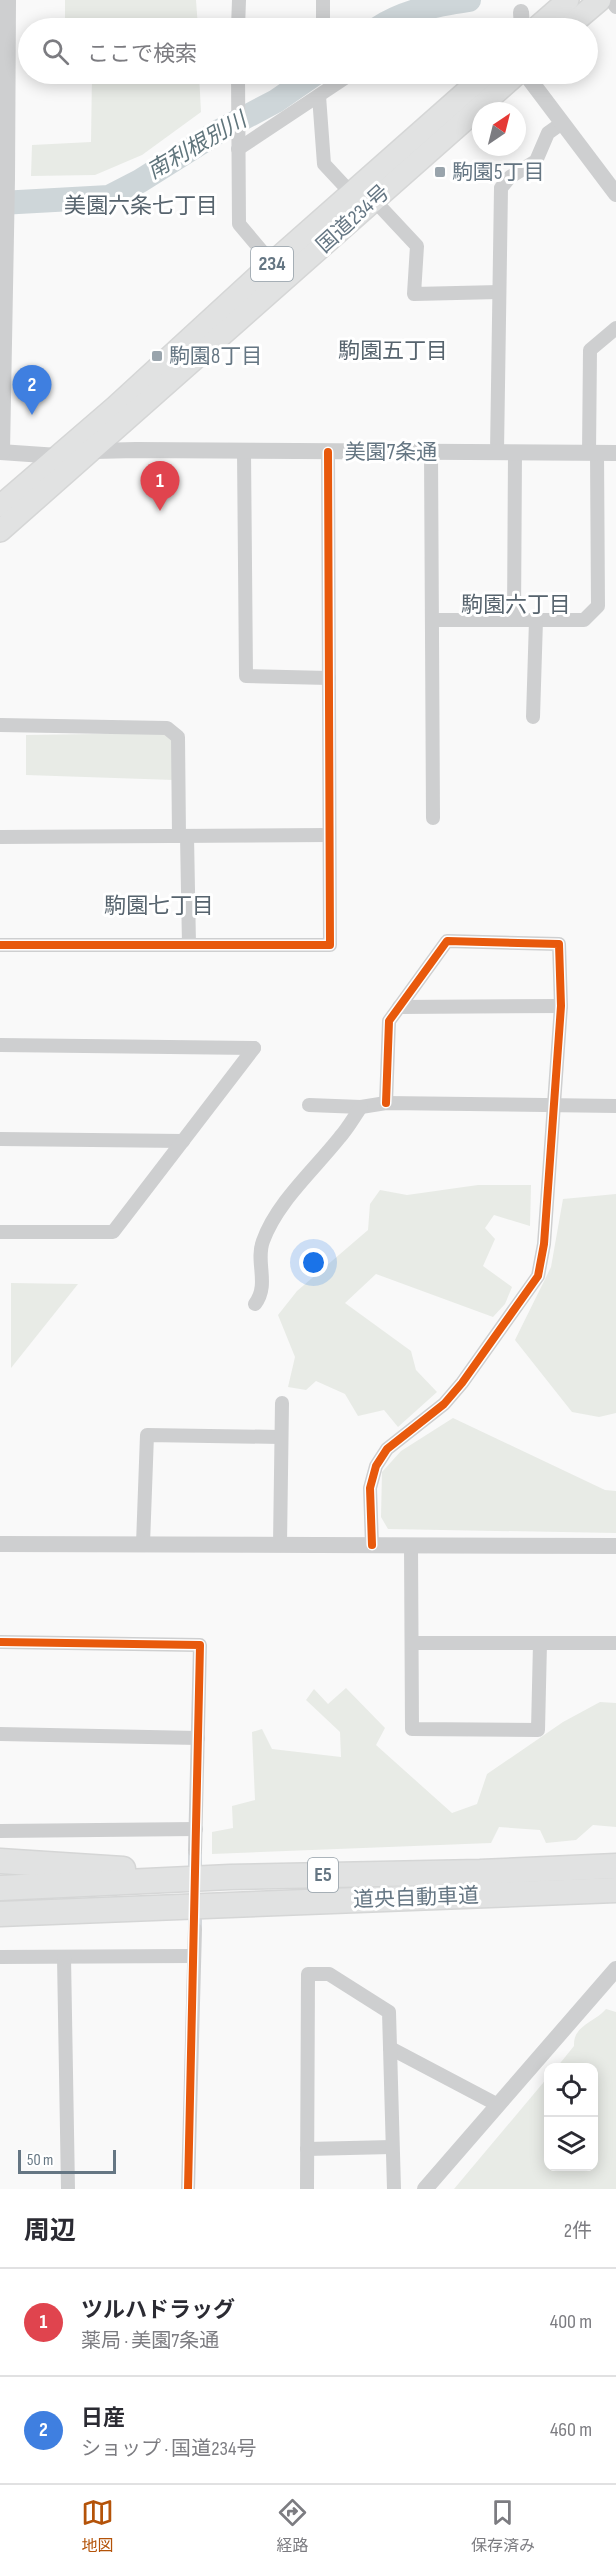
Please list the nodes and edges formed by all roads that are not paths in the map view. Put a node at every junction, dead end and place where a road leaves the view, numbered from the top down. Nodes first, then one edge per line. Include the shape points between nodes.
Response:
1 (8, 0) edge
2 (239, 0) edge
3 (323, 0) edge
4 (601, 2) edge
5 (564, 4) edge
6 (616, 7) edge
7 (238, 18) edge
8 (323, 18) edge
9 (548, 18) edge
10 (580, 18) edge
11 (238, 84) edge
12 (336, 84) edge
13 (475, 84) edge
14 (506, 84) edge
15 (535, 84) edge
16 (319, 96) junction
17 (562, 123) junction
18 (238, 145) junction
19 (5, 169) edge
20 (614, 187) edge
21 (351, 193) junction
22 (374, 200) junction
23 (279, 271) junction
24 (499, 292) junction
25 (616, 328) edge
26 (94, 451) junction
27 (1, 452) edge
28 (244, 452) junction
29 (328, 452) junction
30 (497, 452) junction
31 (515, 452) junction
32 (431, 453) junction
33 (593, 453) junction
34 (616, 453) edge
35 (58, 456) junction
36 (0, 506) edge
37 (0, 531) edge
38 (433, 620) junction
39 (514, 620) junction
40 (536, 620) junction
41 (329, 678) junction
42 (533, 717) dead end
43 (0, 725) edge
44 (433, 818) dead end
45 (329, 835) junction
46 (183, 836) junction
47 (0, 837) edge
48 (0, 945) edge
49 (189, 945) junction
50 (561, 1006) junction
51 (399, 1007) junction
52 (0, 1045) edge
53 (386, 1103) junction
54 (554, 1104) junction
55 (309, 1105) dead end
56 (616, 1106) edge
57 (361, 1107) junction
58 (0, 1139) edge
59 (183, 1141) junction
60 (0, 1232) edge
61 (255, 1304) dead end
62 (282, 1403) dead end
63 (280, 1437) junction
64 (0, 1544) edge
65 (143, 1544) junction
66 (280, 1544) junction
67 (372, 1545) junction
68 (411, 1545) junction
69 (616, 1546) edge
70 (0, 1642) edge
71 (540, 1643) junction
72 (616, 1643) edge
73 (412, 1644) junction
74 (0, 1734) edge
75 (198, 1738) junction
76 (196, 1829) junction
77 (0, 1831) edge
78 (195, 1851) tunnel mouth
79 (0, 1861) edge
80 (616, 1866) edge
81 (29, 1875) junction
82 (0, 1888) edge
83 (616, 1890) edge
84 (0, 1914) edge
85 (195, 1929) tunnel mouth
86 (193, 1956) junction
87 (0, 1957) edge
88 (64, 1957) junction
89 (616, 1968) edge
90 (390, 2048) junction
91 (498, 2105) junction
92 (393, 2147) junction
93 (307, 2149) junction
94 (68, 2189) edge
95 (188, 2189) edge
96 (307, 2189) edge
97 (393, 2189) edge
98 (425, 2189) edge

1 - 19 street
2 - 7 street
3 - 8 street
4 - 6 street
4 - 10 highway
5 - 9 highway
11 - 18 street
12 - 16 street
13 - 21 highway, 国道234号 / 234
14 - 22 highway, 国道234号 / 234
15 - 17 street
16 - 18 street
16 - 21 street via 324,164
17 - 20 street
17 - 24 street via 548,133 536,161 510,177 501,188
18 - 23 street via 239,224
19 - 27 street
21 - 22 street
21 - 23 highway, 国道234号 / 234
22 - 23 highway, 国道234号 / 234
22 - 24 street via 417,246 414,294
23 - 26 highway, 国道234号 / 234
23 - 35 highway, 国道234号 / 234
24 - 30 street
25 - 33 street via 590,351
26 - 28 street, 美園7条通
26 - 35 street, 美園7条通
26 - 37 highway, 国道234号 / 234
27 - 35 street, 美園7条通
28 - 29 street, 美園7条通
28 - 41 street via 246,676
29 - 32 street, 美園7条通
29 - 41 street
30 - 31 street, 美園7条通
30 - 32 street, 美園7条通
31 - 33 street, 美園7条通
31 - 39 street
32 - 38 street
33 - 34 street, 美園7条通
33 - 40 street via 598,606 584,620
35 - 36 highway, 国道234号 / 234
38 - 39 street
38 - 44 street
39 - 40 street
40 - 42 street
41 - 45 street
43 - 46 street via 167,728 178,737
45 - 46 street
45 - 49 street via 330,945
46 - 47 street
46 - 49 street
48 - 49 street
50 - 51 street
50 - 51 street via 559,944 447,942
50 - 54 street
51 - 53 street via 389,1021
52 - 59 street via 254,1048
53 - 54 street
53 - 57 street
54 - 56 street
54 - 67 street via 544,1244 538,1276 462,1383 444,1404 387,1449 376,1466 370,1488
55 - 57 street
57 - 61 street via 342,1136 280,1209 268,1230 262,1243 264,1282
58 - 59 street
59 - 60 street via 113,1232
62 - 63 street
63 - 65 street via 147,1435
63 - 66 street
64 - 65 street
65 - 66 street
66 - 67 street
67 - 68 street
68 - 69 street
68 - 73 street
70 - 75 street via 200,1645
71 - 72 street
71 - 73 street
71 - 73 street via 538,1730 412,1730
74 - 75 street
75 - 76 street
76 - 77 street
76 - 78 street
79 - 81 highway
80 - 81 highway, 道央自動車道 / E5 via 230,1877
81 - 82 highway
83 - 84 highway, 道央自動車道 / E5
85 - 86 street
86 - 88 street
86 - 95 street
87 - 88 street
88 - 94 street
89 - 91 street
90 - 91 street
90 - 92 street
90 - 93 street via 389,2012 329,1974 308,1974
91 - 98 street
92 - 93 street
92 - 97 street
93 - 96 street

